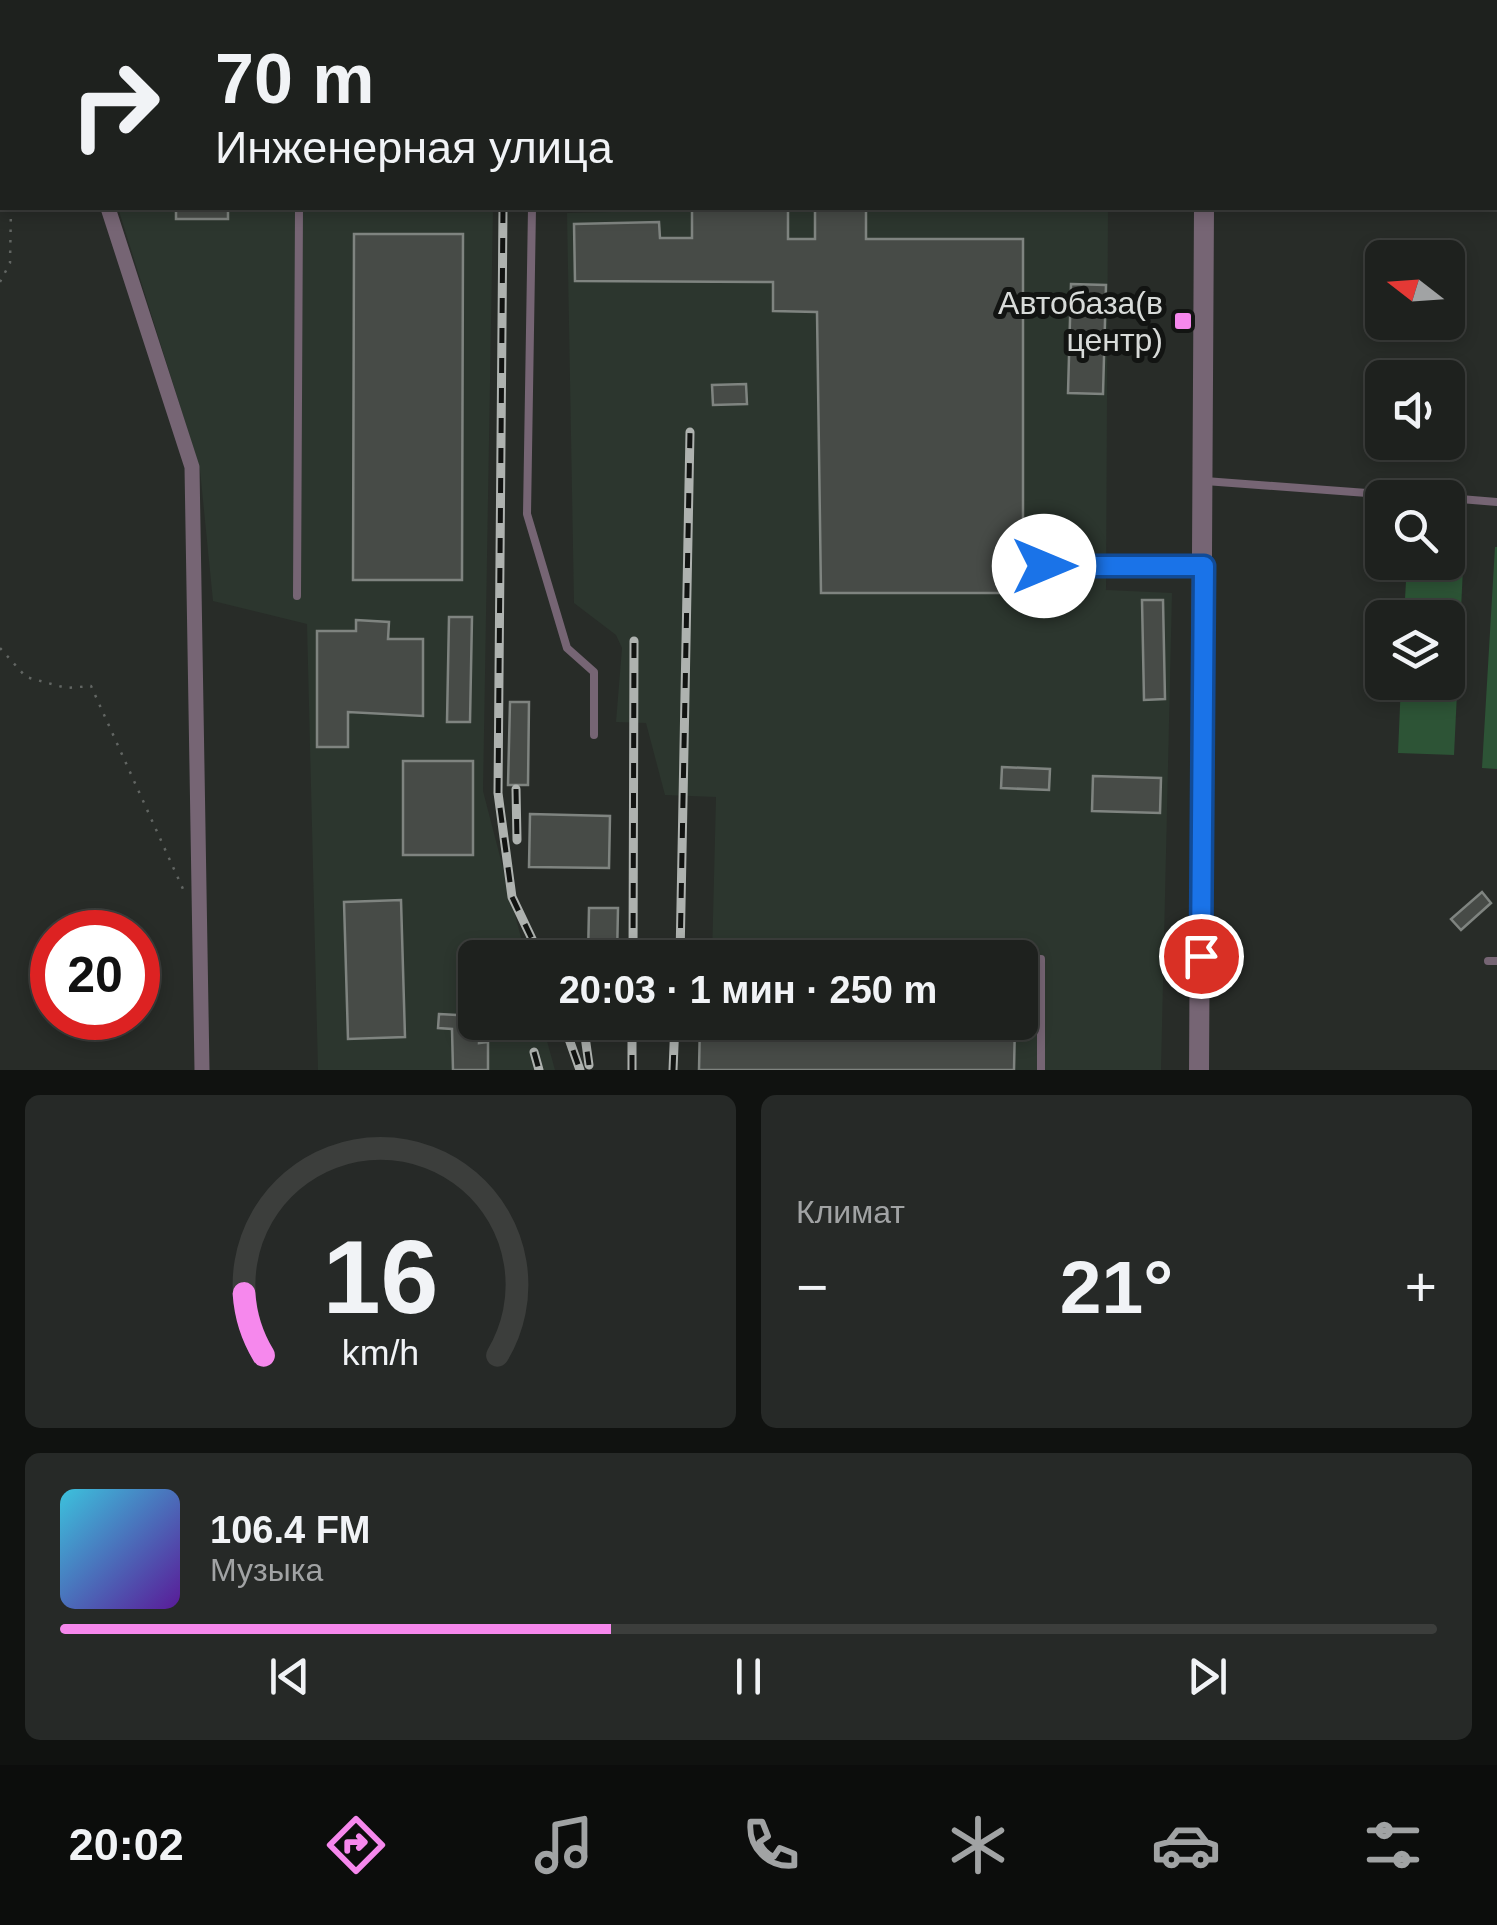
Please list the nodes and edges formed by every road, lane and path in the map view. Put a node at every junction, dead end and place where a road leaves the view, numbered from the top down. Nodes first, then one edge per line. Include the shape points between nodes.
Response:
1 (11, 210) edge
2 (109, 210) edge
3 (300, 210) edge
4 (532, 210) edge
5 (1204, 210) edge
6 (0, 282) edge
7 (1205, 481) junction
8 (1365, 493) edge
9 (1465, 499) edge
10 (1497, 502) edge
11 (1044, 566) dead end
12 (1204, 566) junction
13 (297, 596) dead end
14 (0, 648) edge
15 (594, 735) dead end
16 (184, 892) dead end
17 (1038, 958) edge
18 (202, 1070) edge
19 (1041, 1070) edge
20 (1199, 1070) edge

1 - 6 path via 10,263
2 - 18 street via 192,467
3 - 13 lane
4 - 15 lane via 527,514 567,648 594,672
5 - 7 street
7 - 8 lane
7 - 12 street
9 - 10 lane
11 - 12 lane
12 - 20 street
14 - 16 path via 26,677 66,688 92,686
17 - 19 lane

